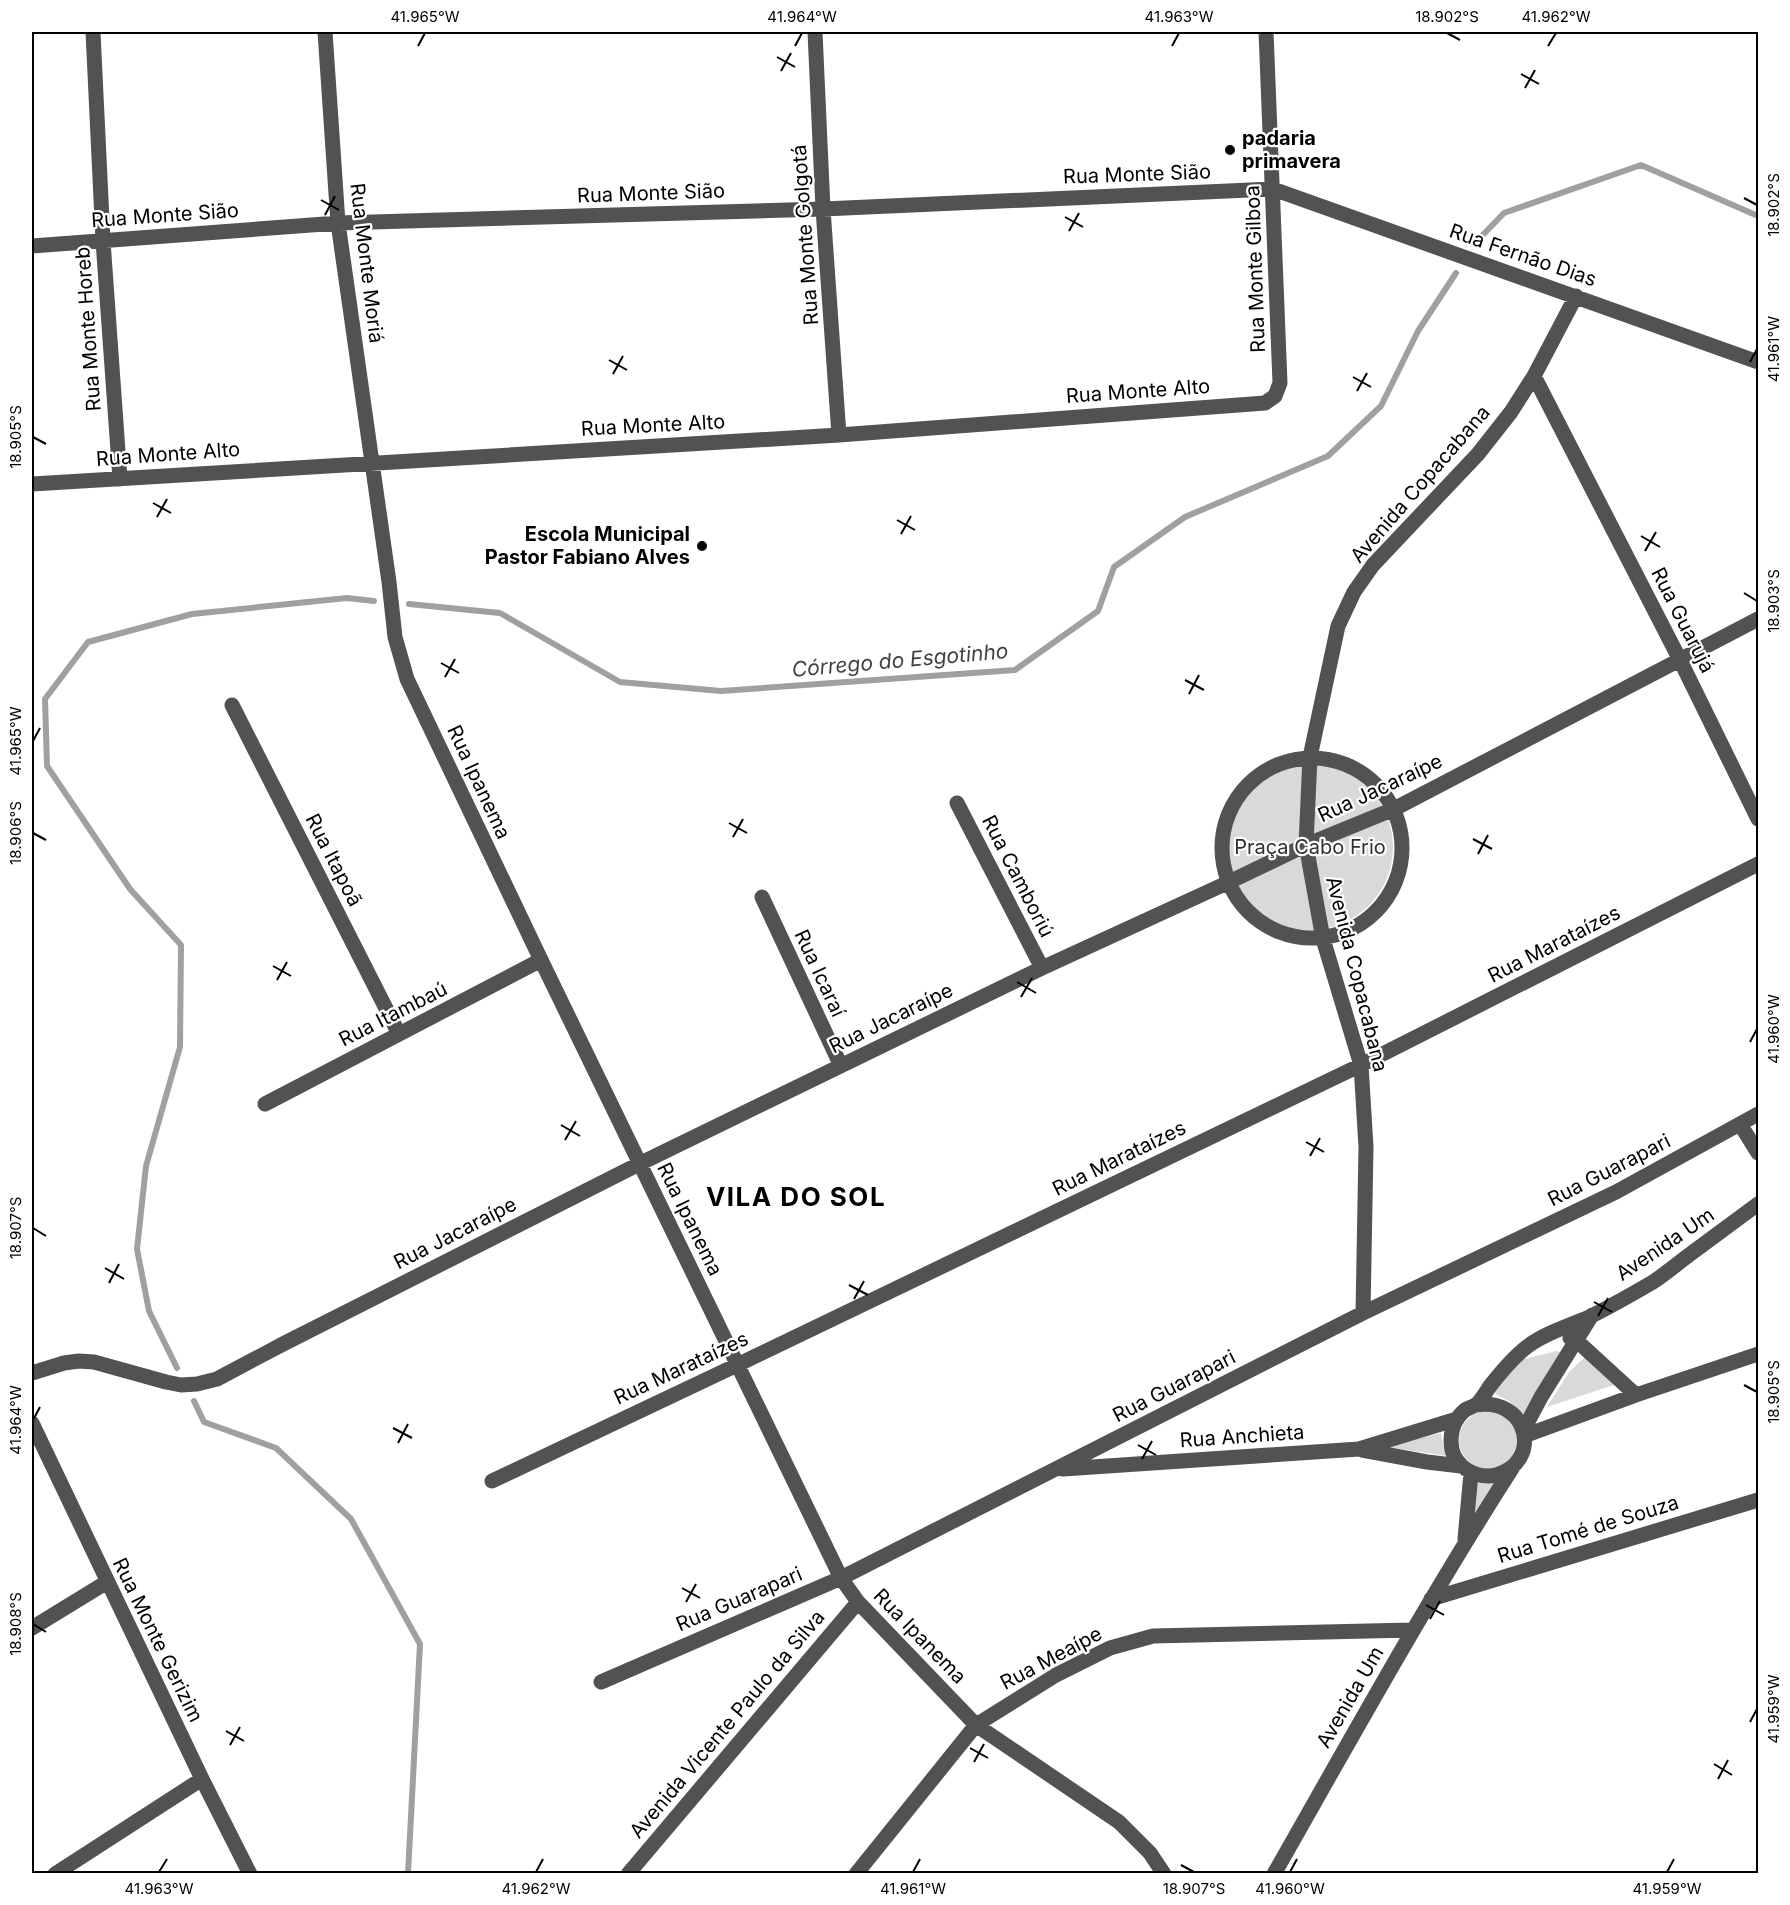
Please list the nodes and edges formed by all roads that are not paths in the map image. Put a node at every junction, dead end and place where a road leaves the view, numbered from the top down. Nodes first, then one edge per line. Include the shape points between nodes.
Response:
1 (93, 32) edge
2 (325, 32) edge
3 (815, 32) edge
4 (1266, 32) edge
5 (1273, 189) junction
6 (823, 209) junction
7 (338, 223) junction
8 (103, 241) junction
9 (32, 246) edge
10 (1576, 296) junction
11 (1758, 362) edge
12 (1534, 376) junction
13 (1275, 396) joint
14 (839, 435) junction
15 (372, 462) junction
16 (120, 479) junction
17 (32, 484) edge
18 (1758, 619) edge
19 (1680, 660) junction
20 (232, 705) dead end
21 (1310, 758) junction
22 (957, 804) dead end
23 (1394, 809) junction
24 (1758, 819) edge
25 (1306, 845) junction
26 (1758, 864) edge
27 (1227, 884) junction
28 (762, 897) dead end
29 (1323, 939) junction
30 (541, 960) junction
31 (1042, 968) junction
32 (399, 1034) junction
33 (1361, 1065) junction
34 (841, 1066) junction
35 (265, 1104) dead end
36 (1758, 1114) edge
37 (1740, 1124) junction
38 (1758, 1153) edge
39 (639, 1164) junction
40 (1758, 1204) edge
41 (1364, 1313) junction
42 (1592, 1315) junction
43 (1556, 1331) junction
44 (1577, 1341) junction
45 (1758, 1354) edge
46 (737, 1365) junction
47 (32, 1373) edge
48 (1636, 1395) junction
49 (1476, 1405) junction
50 (1457, 1419) junction
51 (32, 1423) edge
52 (1523, 1433) junction
53 (1359, 1449) junction
54 (1515, 1464) junction
55 (1466, 1469) junction
56 (1056, 1470) junction
57 (492, 1480) dead end
58 (1758, 1500) edge
59 (1465, 1542) junction
60 (841, 1578) junction
61 (107, 1582) junction
62 (1431, 1599) junction
63 (858, 1602) junction
64 (32, 1628) edge
65 (1412, 1630) junction
66 (601, 1682) dead end
67 (976, 1725) junction
68 (202, 1779) junction
69 (55, 1874) edge
70 (250, 1874) edge
71 (628, 1874) edge
72 (856, 1874) edge
73 (1164, 1874) edge
74 (1274, 1874) edge

1 - 8 street, Rua Monte Horeb
2 - 7 street, Rua Monte Moriá
3 - 6 street, Rua Monte Golgotá
4 - 5 street, Rua Monte Gilboa
5 - 6 street, Rua Monte Sião
5 - 10 street, Rua Fernão Dias
5 - 13 street, Rua Monte Gilboa via 1280,383
6 - 7 street, Rua Monte Sião
6 - 14 street, Rua Monte Golgotá
7 - 8 street, Rua Monte Sião
7 - 15 street, Rua Monte Moriá
8 - 9 street, Rua Monte Sião
8 - 16 street, Rua Monte Horeb
10 - 11 street, Rua Fernão Dias
10 - 12 street, Avenida Copacabana
12 - 19 street, Rua Guarujá
12 - 21 street, Avenida Copacabana via 1478,454 1374,565 1354,592 1338,626
13 - 14 street, Rua Monte Alto via 1265,403
14 - 15 street, Rua Monte Alto
15 - 16 street, Rua Monte Alto
15 - 30 street, Rua Ipanema via 395,637 407,679
16 - 17 street, Rua Monte Alto
18 - 19 street, Rua Jacaraípe
19 - 23 street, Rua Jacaraípe
19 - 24 street, Rua Guarujá
20 - 32 street, Rua Itapoã
21 - 23 street via 1336,761 1360,771 1380,788
21 - 25 street, Avenida Copacabana
21 - 27 street via 1281,762 1255,777 1235,798 1223,825 1220,855
22 - 31 street, Rua Camboriú
23 - 25 street, Rua Jacaraípe
23 - 29 street via 1402,837 1402,866 1392,892 1374,915 1350,931
25 - 27 street, Rua Jacaraípe
25 - 29 street, Avenida Copacabana
26 - 33 street, Rua Marataízes
27 - 29 street via 1243,908 1266,927 1293,938
27 - 31 street, Rua Jacaraípe
28 - 34 street, Rua Icaraí
29 - 33 street, Avenida Copacabana
30 - 32 street, Rua Itambaú
30 - 39 street, Rua Ipanema
31 - 34 street, Rua Jacaraípe
32 - 35 street, Rua Itambaú
33 - 41 street, Avenida Copacabana via 1366,1146
33 - 46 street, Rua Marataízes
34 - 39 street, Rua Jacaraípe
36 - 37 street, Rua Guarapari
37 - 38 street
37 - 41 street, Rua Guarapari via 1616,1192
39 - 46 street, Rua Ipanema
39 - 47 street, Rua Jacaraípe via 217,1379 181,1384 79,1361
40 - 42 street, Avenida Um via 1654,1281
41 - 56 street, Rua Guarapari
42 - 43 street, Avenida Um
42 - 44 street
43 - 44 street
43 - 49 street, Avenida Um via 1528,1346
44 - 48 street
44 - 52 street
45 - 48 street
46 - 57 street, Rua Marataízes
46 - 60 street, Rua Ipanema
48 - 52 street
49 - 50 street
49 - 52 street via 1501,1405 1519,1420
50 - 53 street, Rua Anchieta
50 - 55 street via 1451,1443 1454,1455
51 - 61 street, Rua Monte Gerizim
52 - 54 street via 1521,1454
53 - 55 street, Rua Anchieta
53 - 56 street, Rua Anchieta
54 - 55 street via 1495,1476
54 - 59 street, Avenida Um
55 - 59 street, Avenida Um
56 - 60 street, Rua Guarapari
58 - 62 street, Rua Tomé de Souza
59 - 62 street, Avenida Um
60 - 63 street, Rua Ipanema
60 - 66 street, Rua Guarapari
61 - 64 street
61 - 68 street, Rua Monte Gerizim
62 - 65 street, Avenida Um
63 - 67 street, Rua Ipanema
63 - 71 street, Avenida Vicente Paulo da Silva
65 - 67 street, Rua Meaípe via 1153,1635 1110,1648 1056,1675
65 - 74 street, Avenida Um
67 - 72 street, Rua Meaípe
67 - 73 street, Rua Ipanema via 1119,1822 1150,1853
68 - 69 street
68 - 70 street, Rua Monte Gerizim

